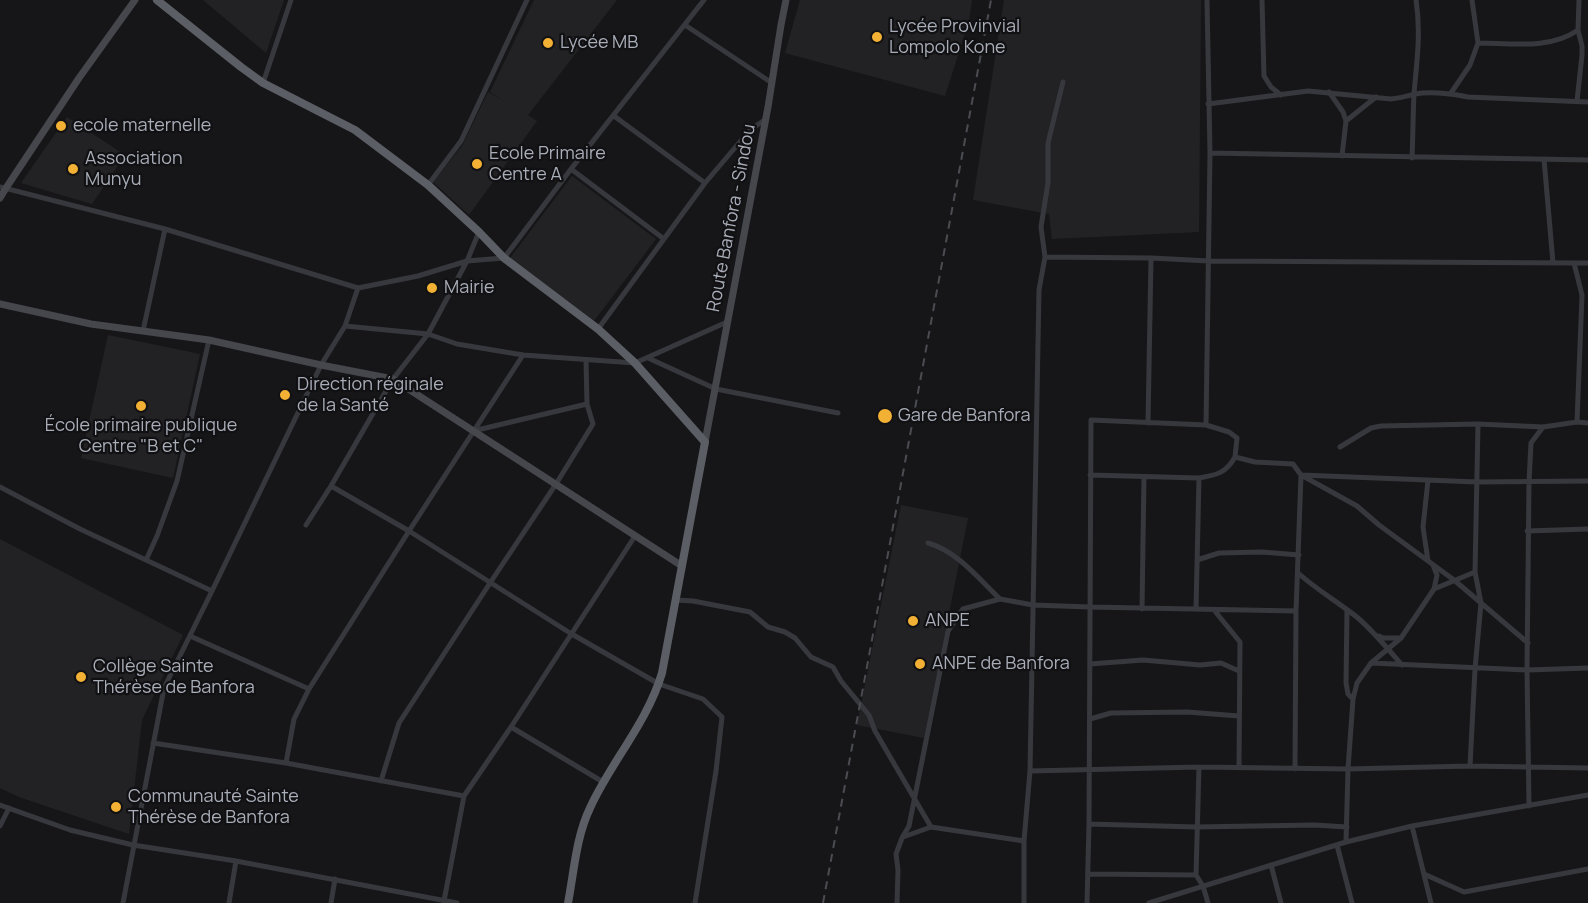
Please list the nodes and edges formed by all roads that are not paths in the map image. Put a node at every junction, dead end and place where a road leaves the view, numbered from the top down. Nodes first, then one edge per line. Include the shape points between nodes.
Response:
1 (135, 0) edge
2 (157, 0) edge
3 (291, 0) edge
4 (527, 0) edge
5 (704, 0) edge
6 (786, 0) edge
7 (1207, 0) edge
8 (1262, 0) edge
9 (1416, 0) edge
10 (1472, 0) edge
11 (1580, 0) edge
12 (686, 25) junction
13 (1578, 30) junction
14 (1478, 43) junction
15 (1063, 82) dead end
16 (263, 83) junction
17 (772, 83) junction
18 (1329, 92) junction
19 (1451, 93) junction
20 (1414, 94) junction
21 (1281, 95) junction
22 (1376, 97) junction
23 (1577, 101) junction
24 (1588, 102) edge
25 (1208, 104) junction
26 (614, 116) junction
27 (766, 119) junction
28 (1346, 121) junction
29 (1210, 153) junction
30 (1342, 156) junction
31 (1412, 158) junction
32 (1544, 159) junction
33 (1588, 160) edge
34 (571, 169) junction
35 (705, 183) junction
36 (428, 185) junction
37 (3, 187) edge
38 (0, 198) edge
39 (165, 229) junction
40 (479, 232) junction
41 (664, 239) junction
42 (1045, 257) junction
43 (504, 258) junction
44 (1151, 258) junction
45 (467, 261) junction
46 (1209, 261) junction
47 (1553, 263) junction
48 (1574, 263) junction
49 (1588, 263) edge
50 (358, 288) junction
51 (0, 304) edge
52 (727, 322) junction
53 (345, 326) junction
54 (598, 329) junction
55 (143, 331) junction
56 (428, 334) junction
57 (209, 340) junction
58 (523, 356) junction
59 (648, 358) junction
60 (586, 361) junction
61 (635, 363) junction
62 (321, 365) junction
63 (393, 379) junction
64 (716, 389) junction
65 (587, 404) junction
66 (838, 413) dead end
67 (1577, 422) junction
68 (1148, 423) junction
69 (1588, 423) edge
70 (1206, 424) junction
71 (1478, 424) junction
72 (1543, 426) junction
73 (473, 430) junction
74 (705, 442) junction
75 (1340, 447) dead end
76 (1235, 457) junction
77 (1090, 475) junction
78 (1300, 475) junction
79 (1144, 477) junction
80 (1198, 478) junction
81 (1428, 480) junction
82 (1588, 481) edge
83 (1476, 482) junction
84 (1529, 482) junction
85 (556, 484) junction
86 (331, 486) junction
87 (0, 488) edge
88 (306, 525) dead end
89 (1588, 530) edge
90 (408, 531) junction
91 (1527, 531) junction
92 (635, 536) junction
93 (928, 543) dead end
94 (1299, 555) junction
95 (146, 560) junction
96 (1197, 560) junction
97 (1430, 562) junction
98 (682, 566) junction
99 (1475, 572) junction
100 (1298, 573) junction
101 (1454, 580) junction
102 (490, 583) junction
103 (1434, 589) junction
104 (212, 591) junction
105 (1000, 599) junction
106 (676, 600) junction
107 (1481, 603) junction
108 (1033, 605) junction
109 (1090, 608) junction
110 (1142, 609) junction
111 (1196, 609) junction
112 (1214, 610) junction
113 (1347, 610) junction
114 (1296, 611) junction
115 (570, 633) junction
116 (1376, 634) junction
117 (190, 636) junction
118 (1401, 638) junction
119 (1528, 643) junction
120 (1388, 649) junction
121 (1371, 663) junction
122 (1090, 664) junction
123 (1402, 665) junction
124 (1588, 668) edge
125 (1475, 669) junction
126 (1527, 670) junction
127 (1239, 671) junction
128 (659, 684) junction
129 (309, 690) junction
130 (1353, 699) junction
131 (1239, 716) junction
132 (1090, 720) junction
133 (511, 727) junction
134 (153, 743) junction
135 (286, 763) junction
136 (1470, 766) junction
137 (1199, 767) junction
138 (1528, 767) junction
139 (1239, 768) junction
140 (1588, 768) edge
141 (1089, 769) junction
142 (1295, 769) junction
143 (1348, 770) junction
144 (1030, 771) junction
145 (381, 781) junction
146 (603, 782) junction
147 (1588, 795) edge
148 (464, 796) junction
149 (915, 799) junction
150 (0, 805) edge
151 (1528, 806) junction
152 (9, 808) junction
153 (1089, 824) junction
154 (0, 826) edge
155 (932, 826) junction
156 (1412, 826) junction
157 (1196, 827) junction
158 (1347, 827) junction
159 (902, 838) junction
160 (1024, 841) junction
161 (1346, 842) junction
162 (134, 845) junction
163 (1337, 845) junction
164 (236, 861) junction
165 (1271, 865) junction
166 (1588, 869) edge
167 (1088, 874) junction
168 (1424, 874) junction
169 (1196, 875) junction
170 (335, 879) junction
171 (1203, 886) junction
172 (444, 901) junction
173 (123, 903) edge
174 (229, 903) edge
175 (331, 903) edge
176 (457, 903) edge
177 (568, 903) edge
178 (695, 903) edge
179 (897, 903) edge
180 (1024, 903) edge
181 (1087, 903) edge
182 (1149, 903) edge
183 (1208, 903) edge
184 (1281, 903) edge
185 (1352, 903) edge
186 (1431, 903) edge

1 - 37 main road
2 - 16 highway
3 - 16 street
4 - 36 street via 461,141
5 - 12 street
6 - 17 main road, Route Banfora - Sindou
7 - 25 street
8 - 21 street via 1264,76
9 - 20 street via 1419,48
10 - 14 street
11 - 13 street
12 - 17 street
12 - 26 street
13 - 14 street via 1557,40
13 - 23 street via 1582,55
14 - 19 street via 1470,66
15 - 42 street via 1048,142 1048,183 1041,227
16 - 36 highway via 356,130
17 - 27 main road, Route Banfora - Sindou
18 - 21 street
18 - 22 street
18 - 28 street
19 - 20 street
19 - 23 street
20 - 22 street via 1402,98
20 - 31 street
21 - 25 street
22 - 28 street
23 - 24 street
25 - 29 street
26 - 34 street
26 - 35 street
27 - 35 street via 750,130
27 - 52 main road, Route Banfora - Sindou
28 - 30 street
29 - 30 street
29 - 46 street
30 - 31 street
31 - 32 street
32 - 33 street
32 - 47 street
34 - 41 street
34 - 43 street
35 - 41 street
36 - 40 highway
37 - 38 main road
37 - 39 street
39 - 50 street
39 - 55 street
40 - 43 highway
40 - 45 street
41 - 54 street
42 - 44 street
42 - 108 street via 1039,290
43 - 45 street
43 - 54 highway
44 - 46 street
44 - 68 street
45 - 50 street
45 - 56 street
46 - 47 street
46 - 70 street
47 - 48 street
48 - 49 street
48 - 67 street via 1584,287
50 - 53 street
51 - 55 main road
52 - 59 street
52 - 64 main road, Route Banfora - Sindou
53 - 56 street
53 - 62 street
54 - 61 highway
55 - 57 main road
56 - 58 street via 457,344
56 - 63 street
57 - 62 main road
57 - 95 street via 177,481
58 - 60 street
58 - 73 street
59 - 61 street
59 - 64 street
60 - 61 street
60 - 65 street
61 - 74 highway
62 - 63 main road
62 - 104 street
63 - 73 main road
63 - 86 street
64 - 66 street
64 - 74 main road, Route Banfora - Sindou
65 - 73 street
65 - 85 street via 593,424
67 - 69 street
67 - 72 street
68 - 70 street
68 - 77 street via 1091,420
70 - 76 street via 1237,438
71 - 72 street
71 - 75 street via 1381,426
71 - 83 street
72 - 84 street via 1532,443
73 - 85 main road
73 - 90 street
74 - 98 highway
76 - 78 street via 1293,464
76 - 80 street via 1222,472
77 - 79 street
77 - 109 street
78 - 81 street
78 - 94 street
78 - 97 street via 1357,506
79 - 80 street
79 - 110 street
80 - 96 street
81 - 83 street
81 - 97 street via 1423,527
82 - 84 street
83 - 84 street
83 - 99 street
84 - 91 street
85 - 92 main road
85 - 102 street
86 - 88 street
86 - 90 street
87 - 95 street
89 - 91 street
90 - 102 street
90 - 129 street
91 - 119 street
92 - 98 main road
92 - 115 street
93 - 105 street via 952,554
94 - 96 street via 1219,553
94 - 100 street
95 - 104 street
96 - 111 street
97 - 101 street
97 - 103 street via 1437,575
98 - 106 highway
99 - 101 street
99 - 107 street
100 - 113 street
100 - 114 street
101 - 103 street
101 - 107 street
102 - 115 street
102 - 145 street via 399,723
103 - 118 street
104 - 117 street
105 - 108 street
105 - 149 street via 963,609 948,631
106 - 128 highway
106 - 149 street via 750,612 768,627 795,638 811,657 833,667 869,715
107 - 119 street
107 - 125 street
108 - 109 street
108 - 144 street
109 - 110 street
109 - 122 street
110 - 111 street
111 - 112 street
112 - 114 street
112 - 127 street via 1240,642
113 - 116 street
113 - 130 street via 1346,683
114 - 142 street
115 - 128 street
115 - 133 street
116 - 118 street
116 - 120 street
117 - 129 street
117 - 134 street via 164,688
118 - 120 street
119 - 126 street
120 - 121 street
120 - 123 street
121 - 123 street
121 - 130 street via 1357,683
122 - 127 street via 1143,660 1221,663
122 - 132 street
123 - 125 street
124 - 126 street
125 - 126 street
125 - 136 street
126 - 138 street
127 - 131 street
128 - 146 highway
128 - 178 street via 703,699 722,717
129 - 135 street via 294,718
130 - 143 street
131 - 132 street via 1111,713
131 - 139 street
132 - 141 street
133 - 146 street
133 - 148 street
134 - 135 street
134 - 162 street
135 - 145 street
136 - 138 street
136 - 143 street
137 - 139 street
137 - 141 street
137 - 157 street
138 - 140 street
138 - 151 street
139 - 142 street
141 - 144 street
141 - 153 street
142 - 143 street
143 - 158 street
144 - 160 street
145 - 148 street
146 - 177 highway via 584,822
147 - 151 street
148 - 172 street
149 - 155 street
149 - 159 street
150 - 152 street
151 - 156 street
152 - 154 street
152 - 162 street via 70,830
153 - 157 street
153 - 167 street
155 - 159 street
155 - 160 street
156 - 161 street
156 - 168 street
157 - 158 street
157 - 169 street
158 - 161 street
159 - 179 street via 896,854
160 - 180 street
161 - 163 street
162 - 164 street
162 - 173 street
163 - 165 street
163 - 185 street
164 - 170 street
164 - 174 street
165 - 171 street
165 - 184 street
166 - 168 street via 1464,892
167 - 169 street
167 - 181 street
168 - 186 street
169 - 171 street
170 - 172 street
170 - 175 street
171 - 182 street
171 - 183 street
172 - 176 street

